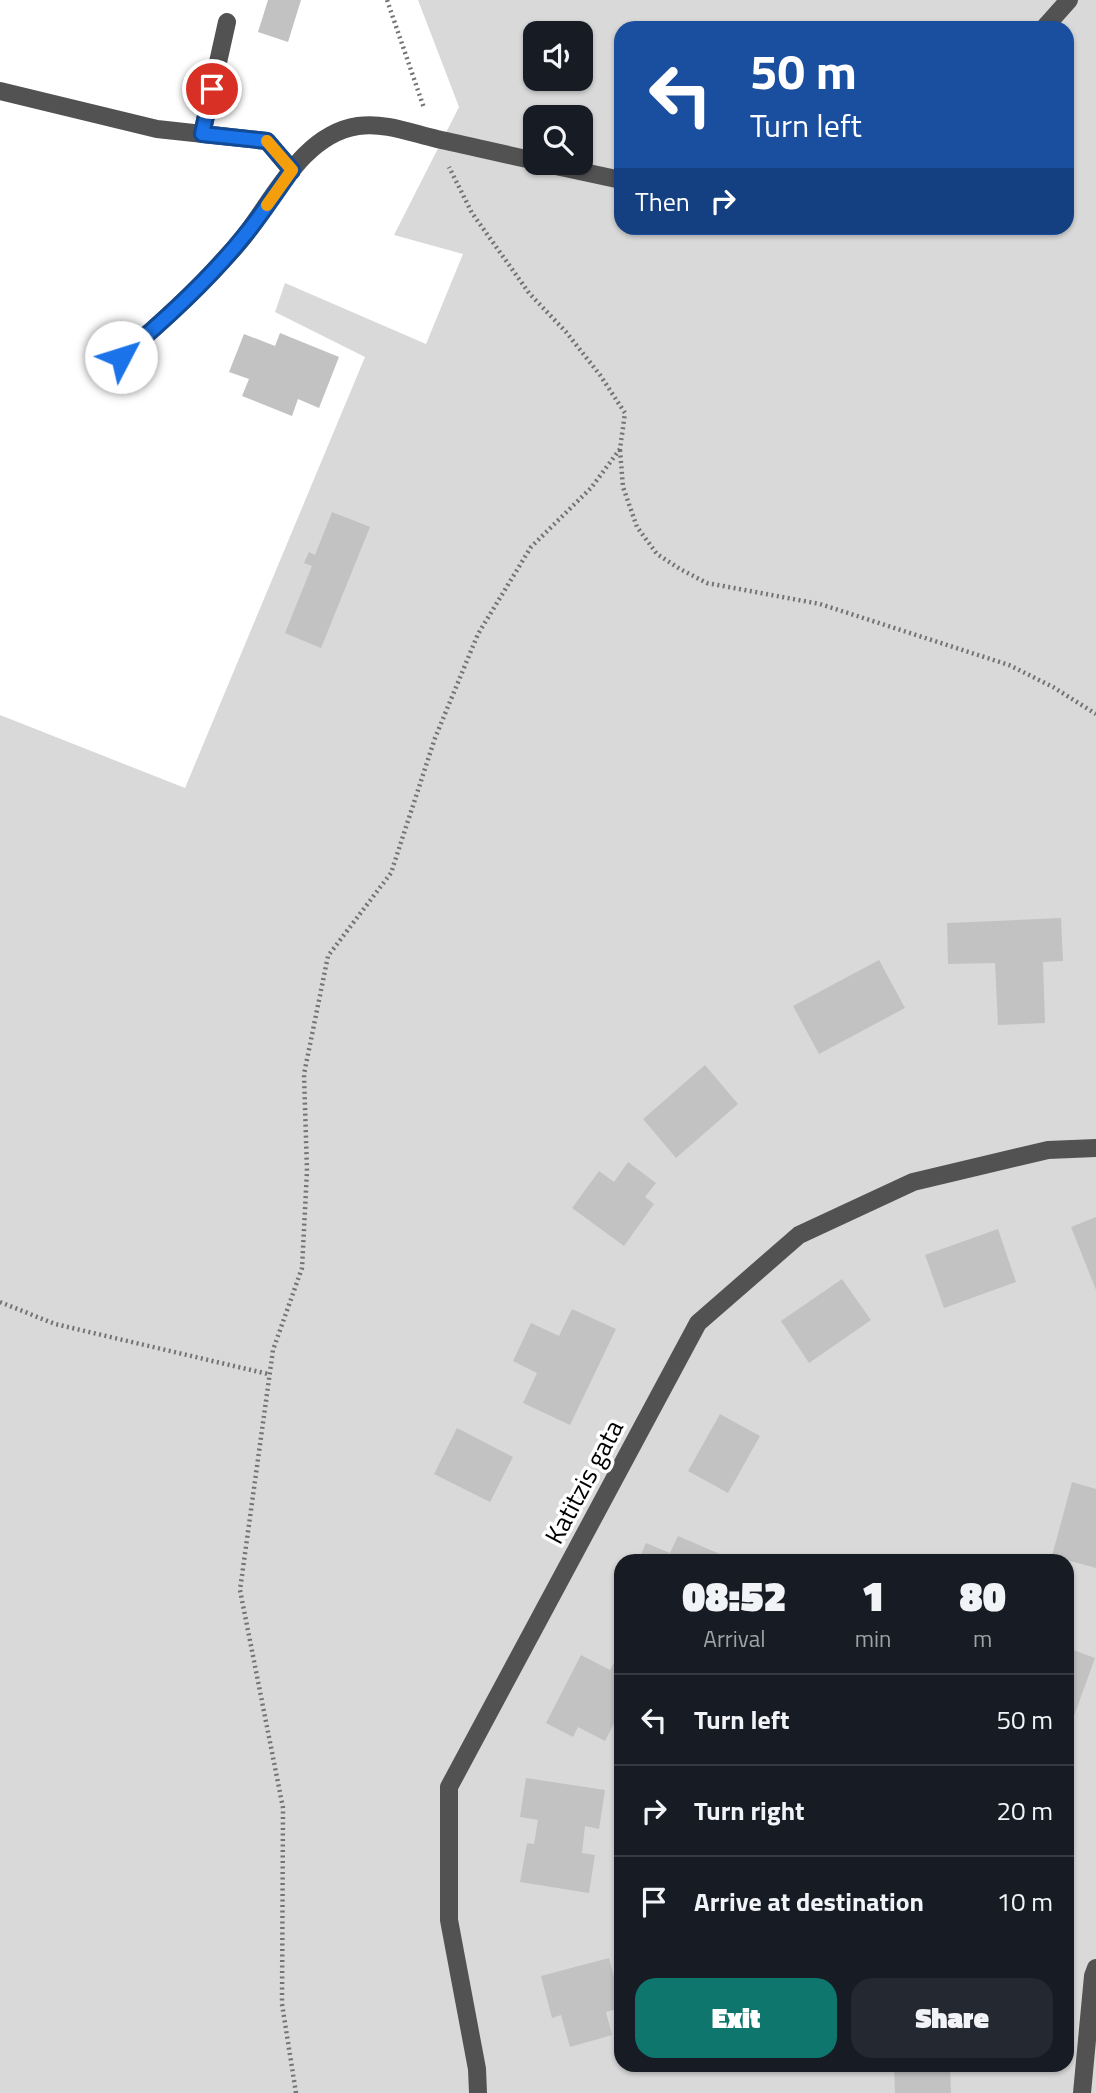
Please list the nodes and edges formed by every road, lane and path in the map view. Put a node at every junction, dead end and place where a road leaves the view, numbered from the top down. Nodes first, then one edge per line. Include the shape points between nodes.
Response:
1 (387, 0) edge
2 (1069, 0) edge
3 (1050, 21) edge
4 (227, 22) dead end
5 (0, 91) edge
6 (202, 134) junction
7 (434, 138) junction
8 (523, 158) edge
9 (292, 170) junction
10 (593, 174) edge
11 (614, 178) edge
12 (121, 357) dead end
13 (620, 449) junction
14 (1096, 713) edge
15 (1096, 1149) edge
16 (0, 1302) edge
17 (268, 1374) junction
18 (1096, 1968) edge
19 (296, 2093) edge
20 (478, 2093) edge
21 (1082, 2093) edge

1 - 7 path
2 - 3 street
4 - 6 street
5 - 6 street via 157,129
6 - 9 street via 267,141
7 - 8 street
7 - 9 street via 391,127 340,130
7 - 13 path via 472,213 625,413
9 - 12 street via 215,269
10 - 11 street
13 - 14 path via 623,486 637,527 657,554 680,569 707,583 820,604 1009,665
13 - 17 path via 591,488 531,547 478,634 435,738 391,873 328,956 304,1074 307,1171 302,1268
15 - 20 street, Katitzis gata via 1048,1150 912,1182 799,1235 698,1323 449,1787 449,1920
16 - 17 path via 55,1324
17 - 19 path via 240,1590 283,1808 282,2004
18 - 21 street

